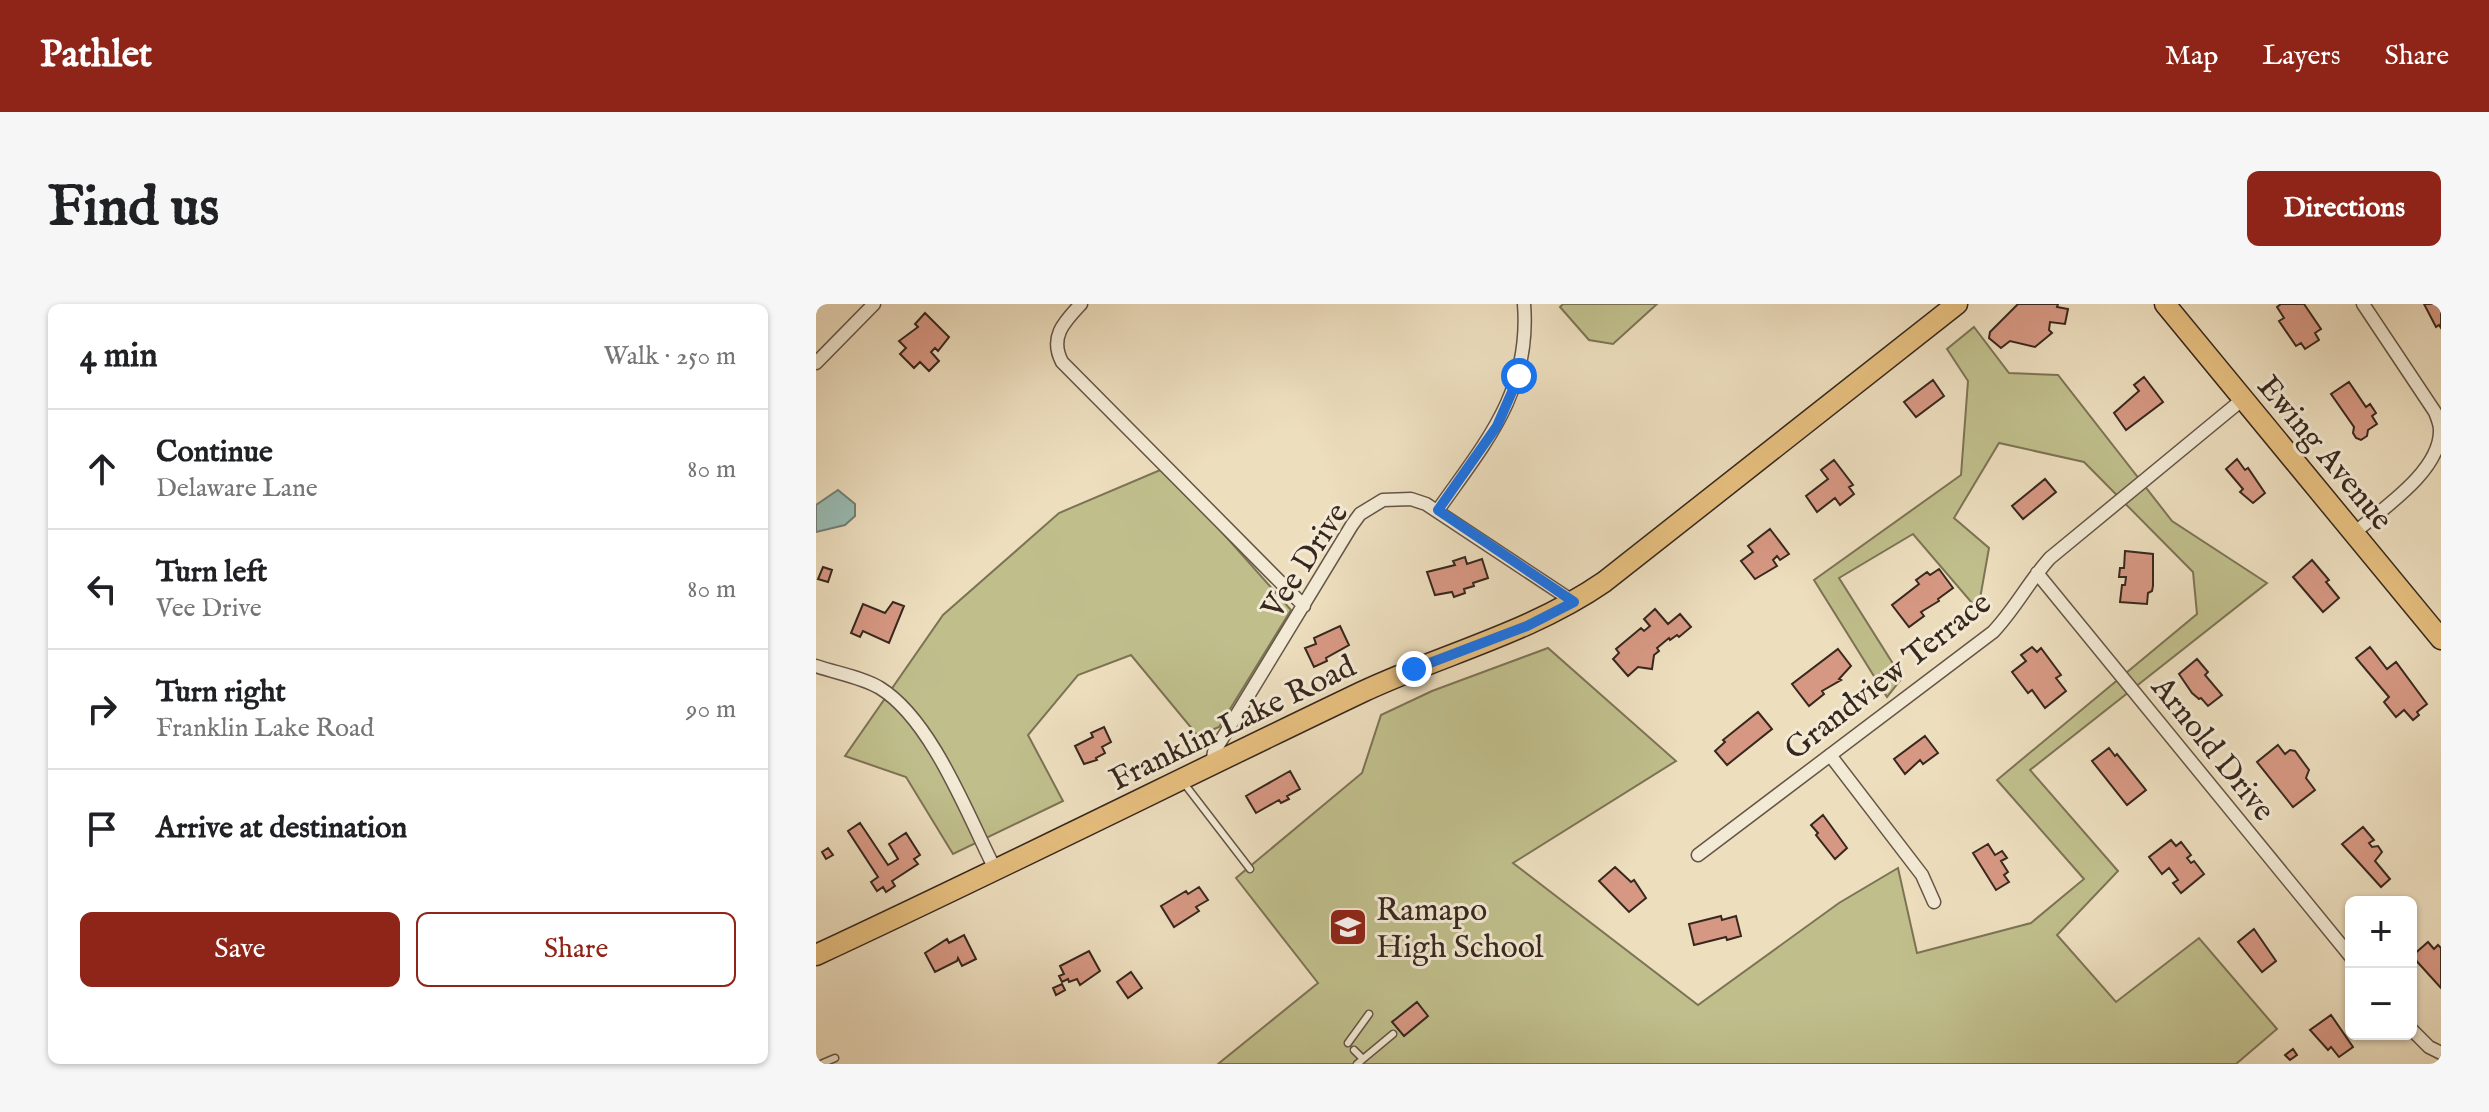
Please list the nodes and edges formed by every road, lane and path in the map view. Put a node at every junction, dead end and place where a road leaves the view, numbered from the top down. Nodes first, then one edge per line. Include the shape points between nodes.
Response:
1 (874, 304) edge
2 (1081, 304) edge
3 (1524, 304) edge
4 (1957, 304) edge
5 (2165, 304) edge
6 (2363, 304) edge
7 (816, 363) edge
8 (2243, 399) junction
9 (1438, 510) junction
10 (2354, 533) junction
11 (2037, 573) junction
12 (1574, 602) junction
13 (1304, 606) junction
14 (2441, 639) edge
15 (816, 666) edge
16 (1830, 755) junction
17 (1212, 764) junction
18 (1180, 779) junction
19 (1698, 855) dead end
20 (995, 869) junction
21 (1250, 869) dead end
22 (1934, 902) dead end
23 (2345, 950) edge
24 (822, 952) edge
25 (1369, 1014) dead end
26 (1393, 1034) dead end
27 (2417, 1035) edge
28 (1348, 1043) dead end
29 (1354, 1050) dead end
30 (2441, 1053) edge
31 (835, 1058) dead end
32 (1360, 1062) edge
33 (821, 1064) edge

1 - 7 street
2 - 13 street via 1062,325 1056,345 1062,362
3 - 9 street via 1524,350 1508,405
4 - 12 main road, Franklin Lake Road
5 - 8 main road, Ewing Avenue
6 - 10 street via 2435,412 2440,430 2437,449 2421,475
8 - 10 main road, Ewing Avenue
8 - 11 street, Grandview Terrace
9 - 12 street, Vee Drive
9 - 13 street, Vee Drive via 1396,498 1370,506 1352,525
10 - 14 main road, Ewing Avenue
11 - 16 street, Grandview Terrace via 1993,632
11 - 23 street, Arnold Drive
12 - 17 main road, Franklin Lake Road via 1374,687
13 - 17 street, Vee Drive via 1214,752
15 - 20 street via 879,687 916,721
16 - 19 street, Grandview Terrace
16 - 22 street via 1914,863
17 - 18 main road, Franklin Lake Road
18 - 20 main road, Franklin Lake Road
18 - 21 lane
20 - 24 main road, Franklin Lake Road
25 - 28 lane
26 - 32 lane
27 - 30 street
29 - 32 lane
31 - 33 lane

